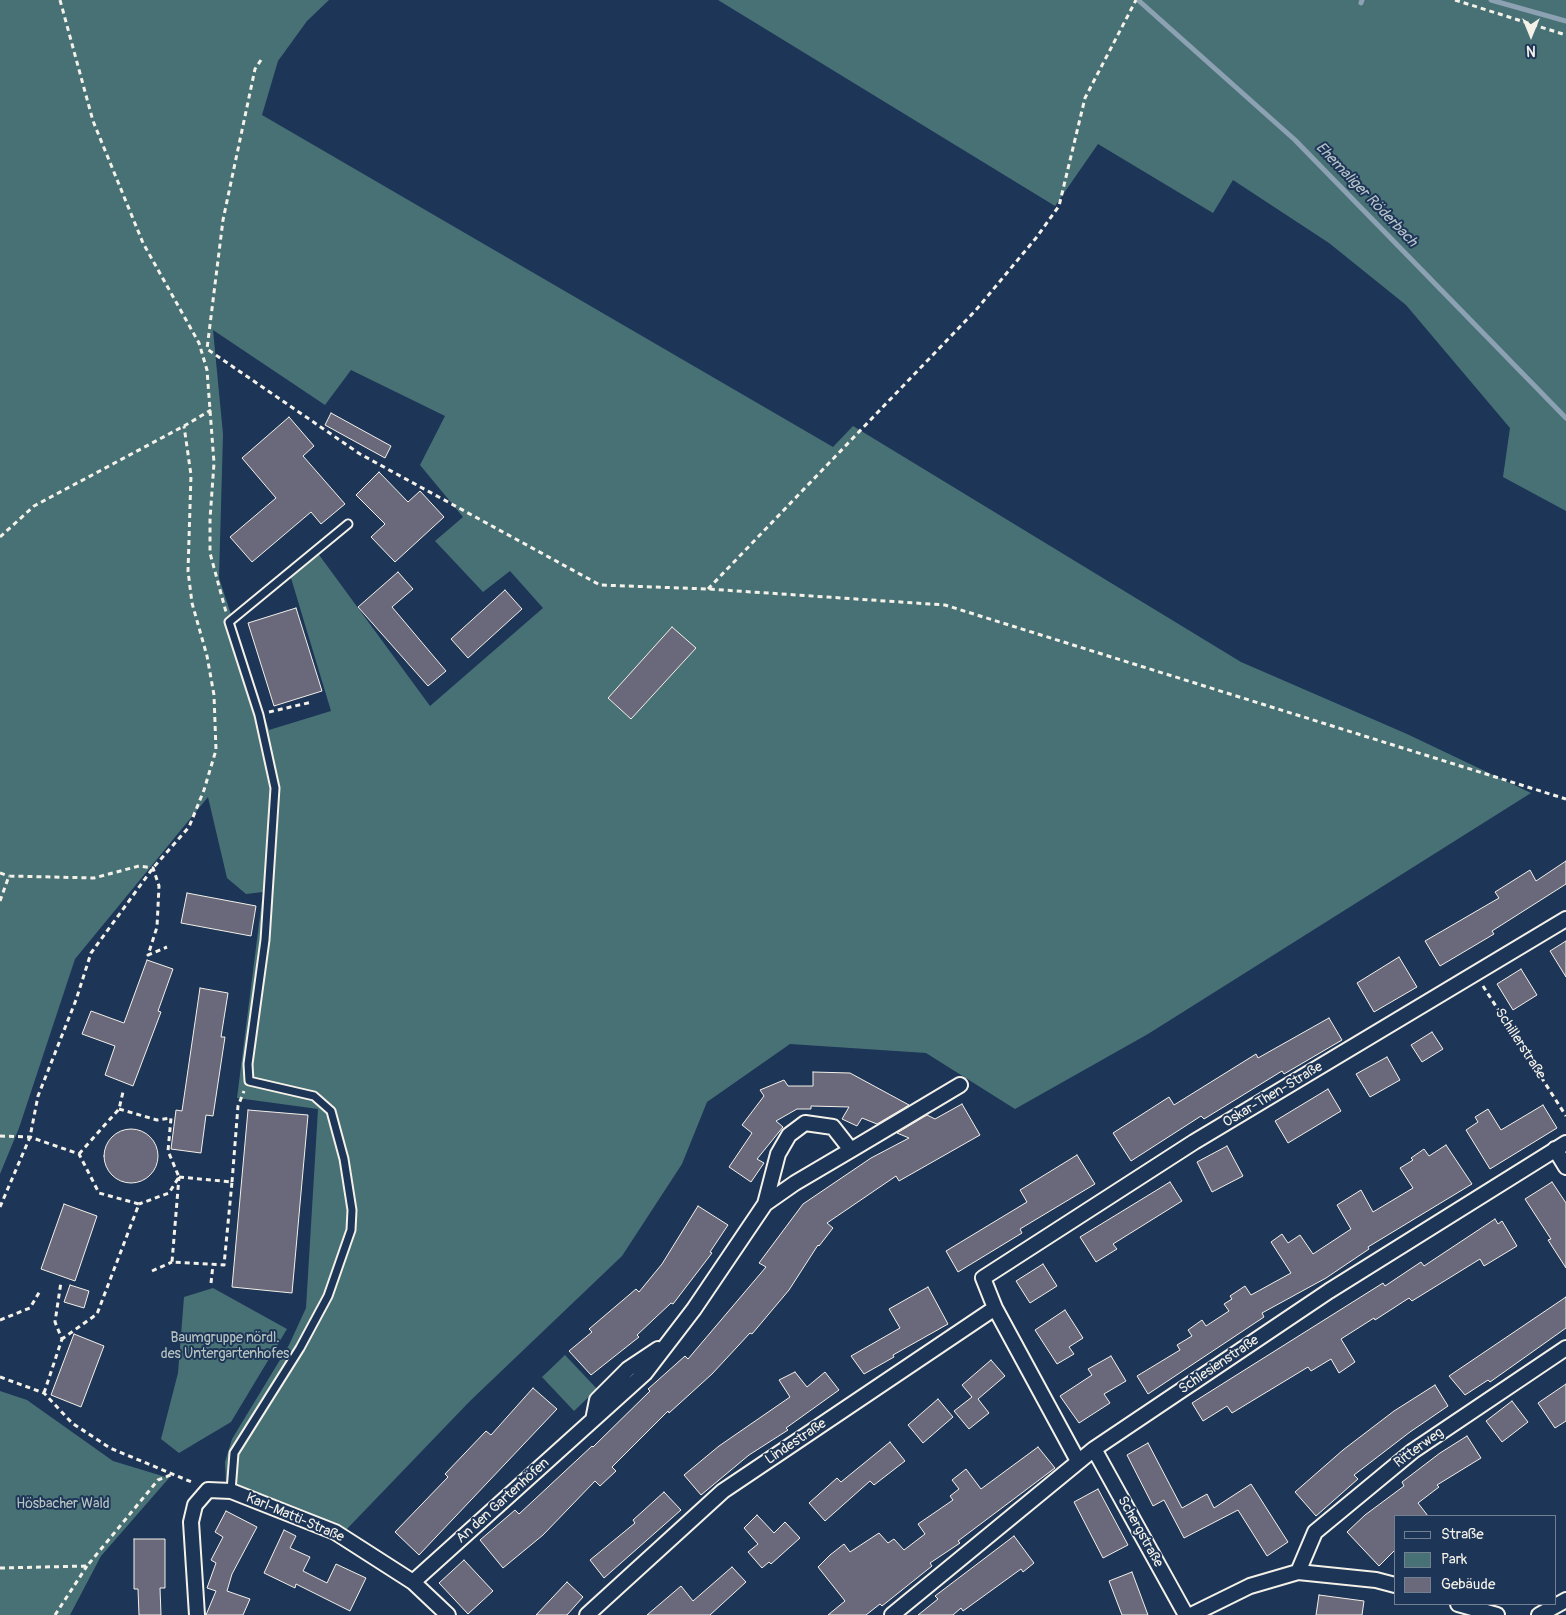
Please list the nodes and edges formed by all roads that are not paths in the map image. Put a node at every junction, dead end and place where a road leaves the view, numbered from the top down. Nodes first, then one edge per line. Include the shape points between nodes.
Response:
1 (348, 524) dead end
2 (1566, 919) edge
3 (960, 1085) dead end
4 (1561, 1146) edge
5 (851, 1150) junction
6 (1566, 1167) edge
7 (765, 1204) junction
8 (995, 1308) junction
9 (1566, 1348) edge
10 (1094, 1449) junction
11 (1078, 1461) junction
12 (231, 1490) junction
13 (1298, 1572) junction
14 (413, 1582) junction
15 (1394, 1585) edge
16 (1566, 1600) edge
17 (1462, 1605) edge
18 (197, 1615) edge
19 (448, 1615) edge
20 (587, 1615) edge
21 (892, 1615) edge
22 (1186, 1615) edge
23 (1192, 1615) edge
24 (1497, 1615) edge
25 (1539, 1615) edge

1 - 12 lane via 229,622 259,715 275,788 265,940 248,1064 249,1081 314,1096 331,1110 344,1159 352,1210 351,1230 328,1296 300,1348 234,1453
2 - 8 street, Oskar-Then-Straße via 1194,1142 983,1278
3 - 5 street, An den Gartenhöfen
4 - 6 street
4 - 10 street, Schlesienstraße via 1328,1291
5 - 7 street, An den Gartenhöfen
5 - 7 street, An den Gartenhöfen via 833,1127 805,1123 790,1136 778,1154
7 - 14 street, An den Gartenhöfen via 645,1373
8 - 11 street
8 - 20 street, Lindestraße via 723,1491
9 - 13 street, Ritterweg via 1413,1451 1315,1532
10 - 11 street, Schlesienstraße
10 - 22 street, Schergstraße
11 - 21 street, Schlesienstraße
12 - 14 street, Karl-Matti-Straße via 335,1532
12 - 18 street, Karl-Matti-Straße via 208,1490 195,1505 191,1522
13 - 15 street
13 - 23 street via 1250,1586
14 - 19 street, Karl-Matti-Straße
16 - 25 street
17 - 24 street

